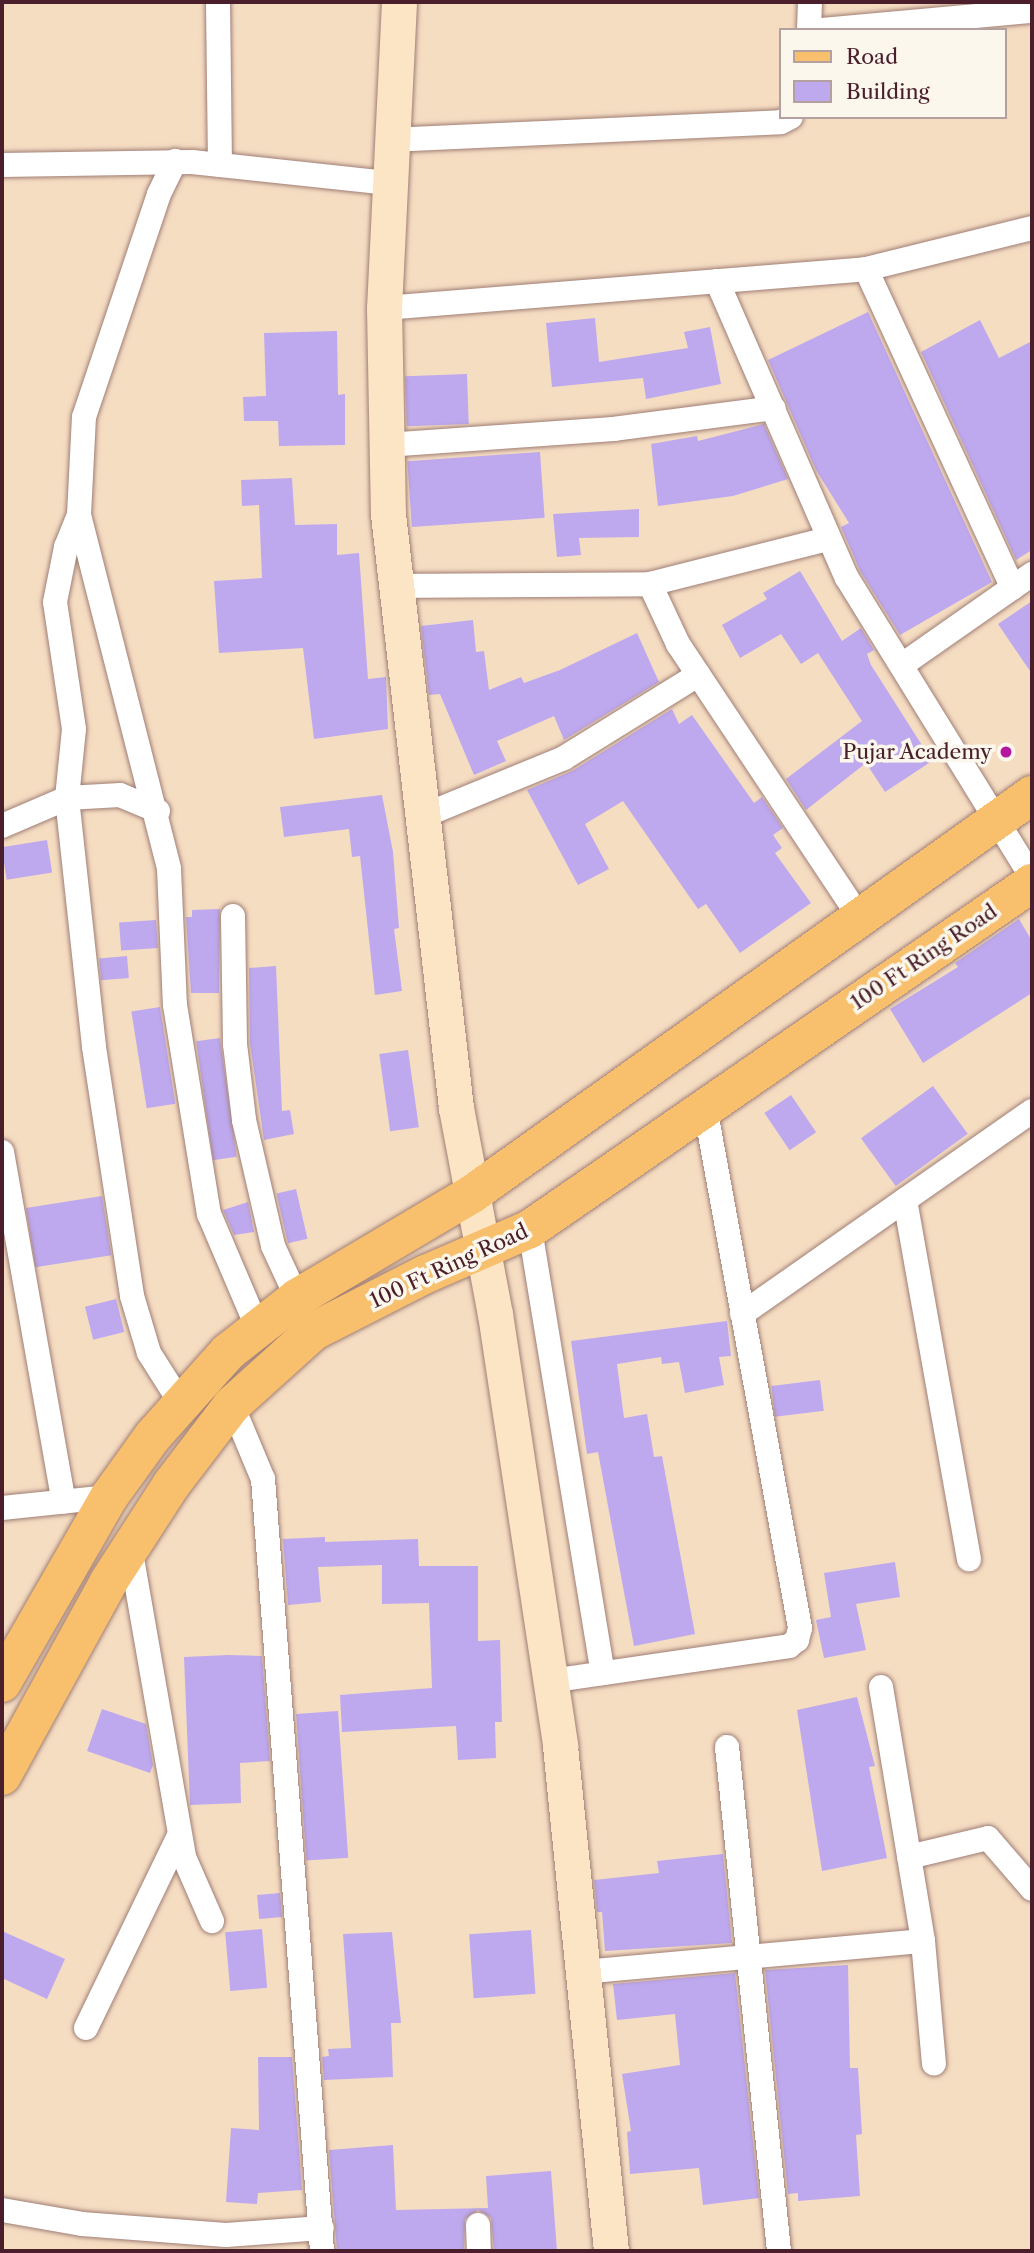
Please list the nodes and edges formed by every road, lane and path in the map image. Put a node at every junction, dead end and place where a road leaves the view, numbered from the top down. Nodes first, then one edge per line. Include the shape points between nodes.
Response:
1 (218, 2) edge
2 (399, 2) edge
3 (810, 2) edge
4 (1032, 11) edge
5 (809, 28) edge
6 (844, 28) edge
7 (787, 119) edge
8 (389, 140) junction
9 (175, 161) junction
10 (2, 165) edge
11 (220, 165) junction
12 (387, 183) junction
13 (1032, 228) edge
14 (866, 269) junction
15 (717, 281) junction
16 (384, 308) junction
17 (774, 408) junction
18 (386, 444) junction
19 (79, 515) junction
20 (828, 539) junction
21 (1023, 581) edge
22 (650, 584) junction
23 (395, 586) junction
24 (902, 665) junction
25 (698, 675) junction
26 (1032, 795) edge
27 (67, 798) junction
28 (158, 811) junction
29 (425, 815) junction
30 (997, 820) junction
31 (2, 826) edge
32 (1032, 877) edge
33 (1032, 883) edge
34 (233, 916) dead end
35 (861, 919) junction
36 (705, 1107) junction
37 (1032, 1111) edge
38 (2, 1152) edge
39 (472, 1194) junction
40 (905, 1200) junction
41 (530, 1229) junction
42 (483, 1250) junction
43 (296, 1298) junction
44 (742, 1314) junction
45 (258, 1329) junction
46 (181, 1405) junction
47 (232, 1405) junction
48 (109, 1497) junction
49 (64, 1502) junction
50 (2, 1508) edge
51 (130, 1547) junction
52 (969, 1559) dead end
53 (603, 1673) junction
54 (550, 1681) junction
55 (2, 1682) edge
56 (881, 1687) dead end
57 (727, 1747) dead end
58 (2, 1776) edge
59 (179, 1836) junction
60 (909, 1857) junction
61 (1032, 1889) edge
62 (212, 1921) dead end
63 (923, 1941) junction
64 (748, 1956) junction
65 (582, 1972) junction
66 (86, 2028) dead end
67 (934, 2064) dead end
68 (2, 2210) edge
69 (478, 2225) dead end
70 (322, 2239) edge
71 (479, 2251) edge
72 (611, 2251) edge
73 (779, 2251) edge

1 - 11 street
2 - 8 street
3 - 5 street
4 - 6 street
7 - 8 street
8 - 12 street
9 - 10 street
9 - 11 street
9 - 19 street via 159,194 88,396
11 - 12 street
12 - 16 street
13 - 14 street
14 - 15 street
14 - 21 street
15 - 16 street
15 - 17 street
16 - 18 street
17 - 18 street via 612,429
17 - 20 street
18 - 23 street
19 - 27 street via 66,547 55,602 74,729
19 - 28 street
20 - 22 street
20 - 24 street
21 - 24 street
22 - 23 street
22 - 25 street via 668,626
23 - 29 street
24 - 30 street
25 - 29 street via 564,758
25 - 35 street
26 - 30 main road, 100 Ft Ring Road
27 - 28 street via 120,795
27 - 31 street
27 - 46 street via 94,1047 132,1296 149,1353
28 - 45 street via 169,869 175,1005 198,1162 209,1214
29 - 39 street via 456,1108
30 - 32 street
30 - 35 main road, 100 Ft Ring Road
33 - 36 main road, 100 Ft Ring Road
34 - 43 street via 235,1044 244,1120 273,1246
35 - 39 main road, 100 Ft Ring Road
36 - 41 main road, 100 Ft Ring Road
36 - 44 street
37 - 40 street
38 - 49 street
39 - 42 street
39 - 43 main road, 100 Ft Ring Road
40 - 44 street
40 - 52 street
41 - 42 main road, 100 Ft Ring Road
41 - 53 street via 553,1347
42 - 47 main road, 100 Ft Ring Road via 314,1332
42 - 54 street
43 - 45 main road, 100 Ft Ring Road
44 - 53 street via 800,1628 797,1640 789,1646
45 - 46 main road, 100 Ft Ring Road via 228,1353
46 - 48 main road, 100 Ft Ring Road
47 - 51 main road, 100 Ft Ring Road
47 - 70 street via 263,1479
48 - 49 street
48 - 55 main road, 100 Ft Ring Road
49 - 50 street
51 - 58 main road, 100 Ft Ring Road via 44,1693
51 - 59 street
53 - 54 street
54 - 65 street
56 - 60 street
57 - 64 street
59 - 62 street
59 - 66 street
60 - 61 street via 988,1838
60 - 63 street
63 - 64 street
63 - 67 street
64 - 65 street
64 - 73 street
65 - 72 street
68 - 70 street via 82,2224
69 - 71 street

